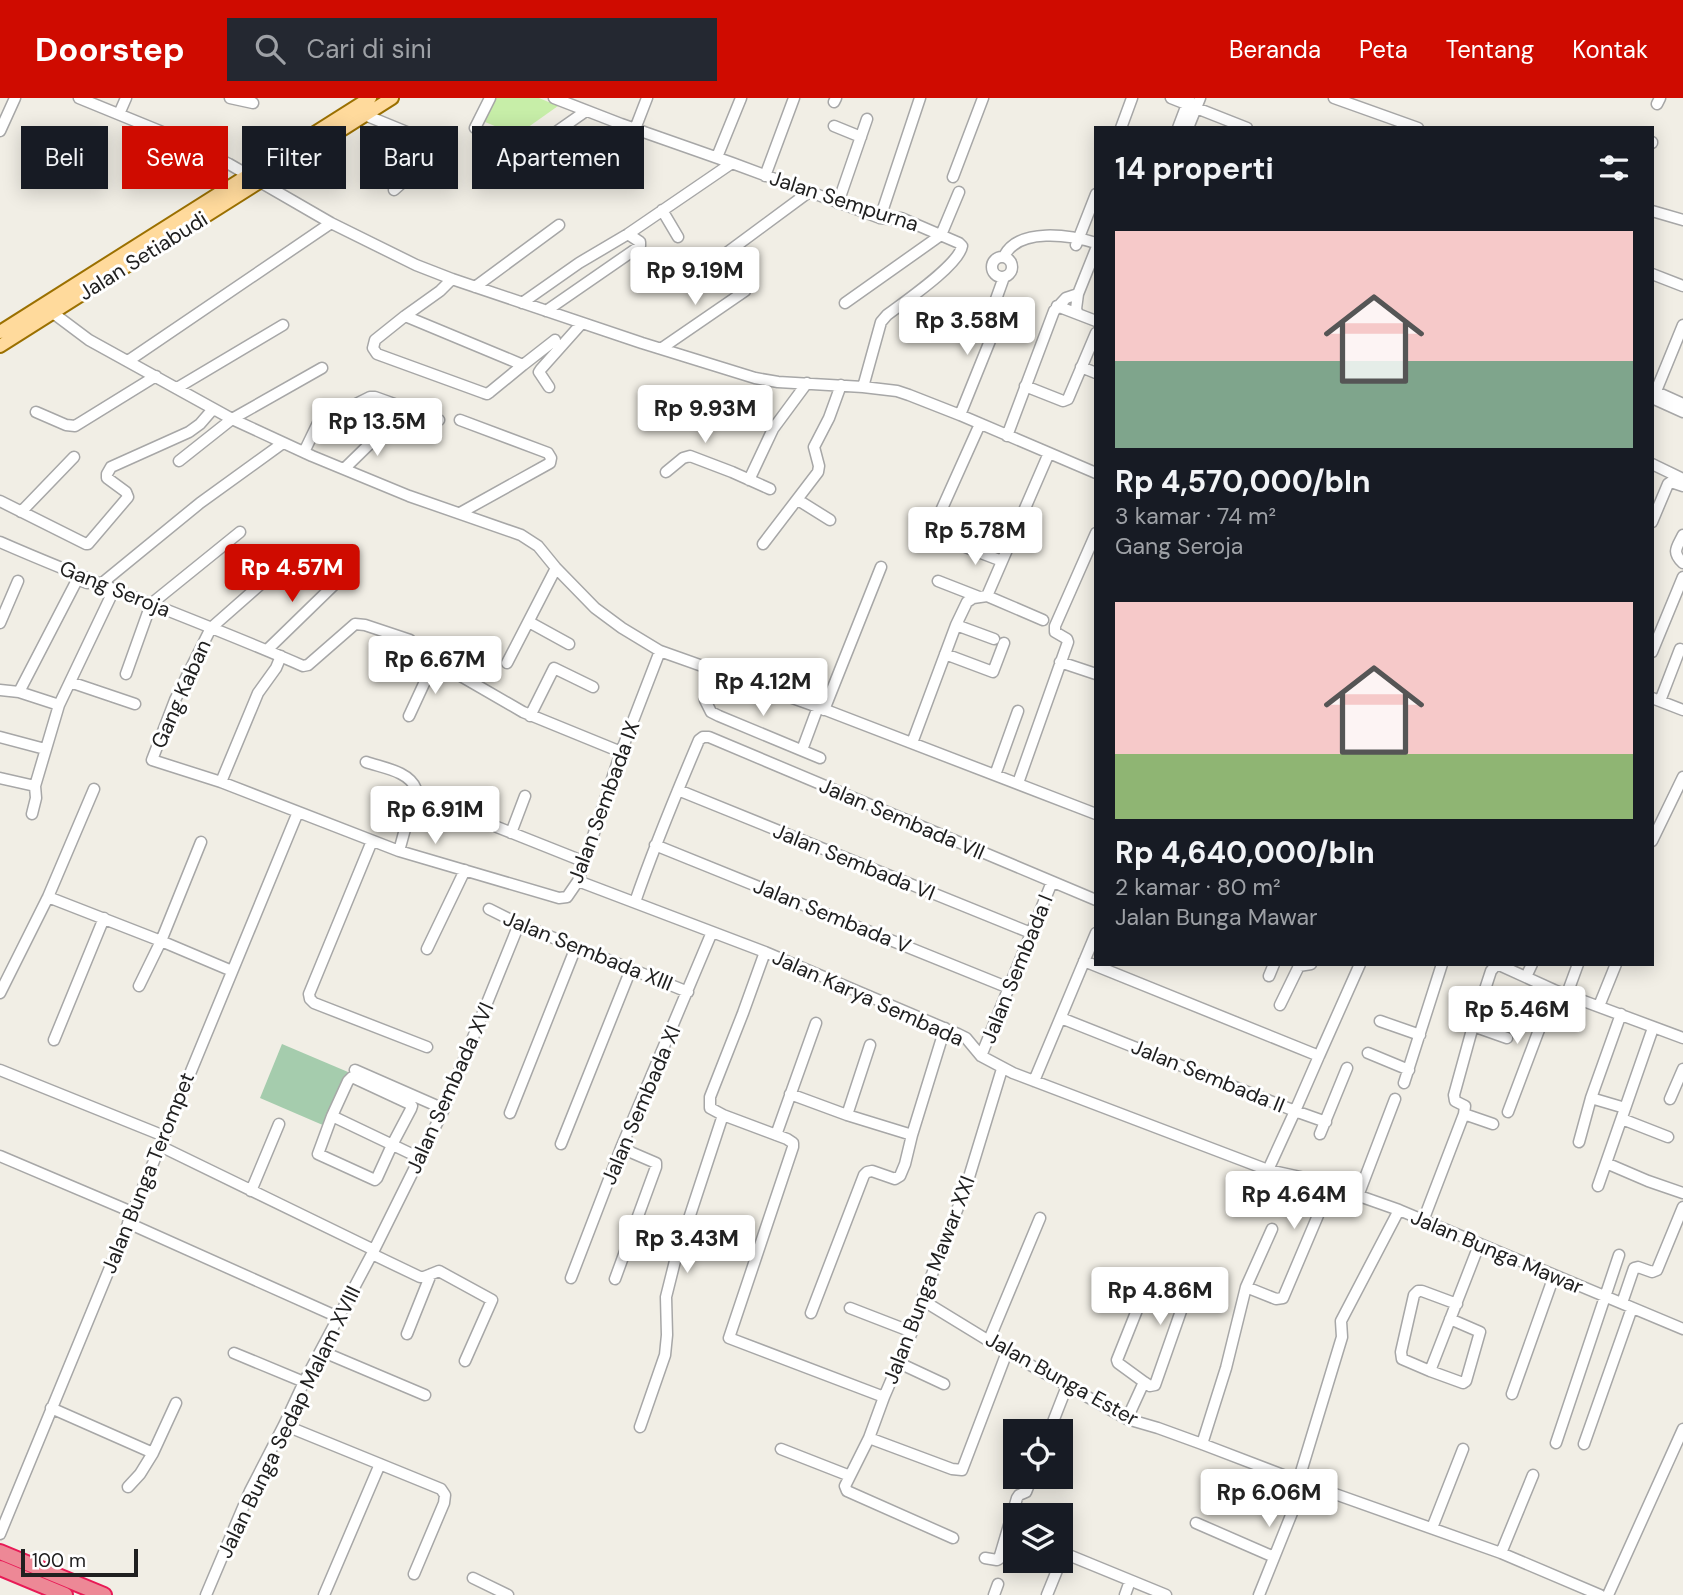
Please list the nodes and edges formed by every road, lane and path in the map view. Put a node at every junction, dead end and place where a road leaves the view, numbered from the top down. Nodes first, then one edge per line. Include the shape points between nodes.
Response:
1 (15, 98) edge
2 (126, 98) edge
3 (230, 98) edge
4 (370, 98) edge
5 (392, 98) edge
6 (490, 98) edge
7 (554, 98) edge
8 (587, 98) edge
9 (647, 98) edge
10 (741, 98) edge
11 (794, 98) edge
12 (920, 98) edge
13 (983, 98) edge
14 (1132, 98) edge
15 (1171, 98) edge
16 (1334, 98) edge
17 (85, 99) edge
18 (1193, 102) edge
19 (1357, 102) edge
20 (253, 103) dead end
21 (585, 110) junction
22 (119, 114) junction
23 (365, 115) junction
24 (867, 119) dead end
25 (329, 126) edge
26 (346, 126) edge
27 (476, 126) edge
28 (563, 126) edge
29 (627, 126) edge
30 (636, 126) edge
31 (834, 126) dead end
32 (1122, 126) edge
33 (1179, 126) edge
34 (1188, 126) edge
35 (1242, 126) edge
36 (1413, 126) edge
37 (0, 131) edge
38 (644, 132) edge
39 (861, 137) junction
40 (717, 158) junction
41 (733, 163) junction
42 (242, 172) edge
43 (765, 176) junction
44 (953, 177) dead end
45 (242, 185) edge
46 (242, 186) edge
47 (273, 189) edge
48 (394, 190) dead end
49 (809, 192) junction
50 (959, 192) dead end
51 (1094, 199) edge
52 (838, 203) junction
53 (662, 210) junction
54 (1654, 212) edge
55 (880, 218) junction
56 (1683, 220) edge
57 (331, 223) junction
58 (559, 225) dead end
59 (628, 234) junction
60 (941, 235) junction
61 (678, 237) dead end
62 (1078, 242) junction
63 (1094, 249) edge
64 (1094, 252) edge
65 (1004, 256) junction
66 (713, 263) dead end
67 (1654, 276) edge
68 (1004, 277) junction
69 (452, 279) junction
70 (475, 286) junction
71 (1683, 286) edge
72 (1081, 288) junction
73 (745, 291) dead end
74 (995, 302) dead end
75 (522, 303) junction
76 (845, 303) dead end
77 (1057, 306) junction
78 (546, 311) junction
79 (1002, 311) dead end
80 (52, 313) junction
81 (1078, 314) junction
82 (405, 316) junction
83 (1094, 320) edge
84 (582, 323) junction
85 (283, 325) dead end
86 (1683, 325) edge
87 (0, 332) edge
88 (1094, 338) edge
89 (555, 340) dead end
90 (0, 346) edge
91 (662, 348) junction
92 (128, 361) junction
93 (523, 365) junction
94 (1081, 367) junction
95 (322, 368) dead end
96 (1094, 372) edge
97 (156, 376) junction
98 (807, 383) junction
99 (841, 385) junction
100 (1026, 386) junction
101 (549, 387) dead end
102 (863, 387) junction
103 (177, 388) junction
104 (1654, 391) edge
105 (1654, 393) edge
106 (1654, 394) edge
107 (1683, 404) edge
108 (213, 410) junction
109 (36, 412) dead end
110 (1683, 412) edge
111 (960, 415) junction
112 (233, 419) junction
113 (439, 420) dead end
114 (460, 420) dead end
115 (980, 424) junction
116 (389, 425) dead end
117 (1007, 436) junction
118 (283, 443) junction
119 (304, 452) junction
120 (1049, 453) junction
121 (74, 457) dead end
122 (179, 461) dead end
123 (1654, 465) edge
124 (344, 470) junction
125 (666, 472) dead end
126 (1094, 472) edge
127 (1683, 479) edge
128 (749, 480) junction
129 (1683, 486) edge
130 (770, 489) dead end
131 (798, 500) junction
132 (0, 501) edge
133 (21, 512) junction
134 (460, 513) junction
135 (940, 513) dead end
136 (1654, 517) edge
137 (830, 520) dead end
138 (240, 532) dead end
139 (1683, 535) edge
140 (1094, 538) edge
141 (0, 542) edge
142 (763, 544) dead end
143 (960, 545) dead end
144 (296, 553) dead end
145 (1002, 561) junction
146 (1683, 563) edge
147 (556, 568) junction
148 (881, 568) dead end
149 (1683, 577) edge
150 (339, 580) dead end
151 (18, 581) dead end
152 (938, 582) dead end
153 (101, 584) junction
154 (983, 596) junction
155 (151, 604) junction
156 (1043, 620) dead end
157 (529, 622) junction
158 (0, 623) edge
159 (956, 625) junction
160 (211, 628) junction
161 (569, 645) dead end
162 (1654, 647) edge
163 (1680, 649) dead end
164 (267, 650) junction
165 (660, 651) junction
166 (945, 654) junction
167 (281, 656) junction
168 (434, 662) junction
169 (1060, 662) junction
170 (507, 663) dead end
171 (1094, 673) edge
172 (126, 674) dead end
173 (71, 682) junction
174 (593, 687) dead end
175 (0, 690) edge
176 (19, 692) junction
177 (1656, 699) edge
178 (705, 700) dead end
179 (135, 704) dead end
180 (59, 705) junction
181 (821, 708) junction
182 (1683, 710) edge
183 (1018, 711) dead end
184 (409, 716) dead end
185 (530, 716) junction
186 (0, 737) edge
187 (912, 743) junction
188 (45, 749) junction
189 (802, 750) junction
190 (621, 752) junction
191 (820, 758) dead end
192 (152, 760) joint
193 (366, 762) dead end
194 (995, 775) junction
195 (1683, 777) edge
196 (0, 778) edge
197 (221, 782) junction
198 (1018, 783) junction
199 (35, 786) junction
200 (94, 789) dead end
201 (678, 790) junction
202 (526, 796) dead end
203 (298, 812) junction
204 (1094, 813) edge
205 (32, 814) dead end
206 (497, 827) dead end
207 (511, 833) junction
208 (1654, 837) edge
209 (372, 841) junction
210 (201, 842) dead end
211 (655, 845) junction
212 (398, 851) junction
213 (585, 862) junction
214 (465, 870) junction
215 (578, 881) junction
216 (1052, 882) junction
217 (48, 897) junction
218 (1094, 899) edge
219 (635, 902) junction
220 (489, 909) dead end
221 (104, 918) junction
222 (519, 924) junction
223 (712, 932) junction
224 (1031, 933) junction
225 (1094, 938) edge
226 (161, 941) junction
227 (576, 947) junction
228 (427, 949) dead end
229 (765, 952) junction
230 (1084, 961) junction
231 (1094, 965) edge
232 (1096, 966) edge
233 (1273, 966) edge
234 (1299, 966) edge
235 (1359, 966) edge
236 (1441, 966) edge
237 (1495, 966) edge
238 (1501, 966) edge
239 (1531, 966) edge
240 (1577, 966) edge
241 (1615, 966) edge
242 (631, 969) junction
243 (232, 971) junction
244 (1269, 976) dead end
245 (1526, 977) junction
246 (139, 986) dead end
247 (1009, 988) junction
248 (1554, 990) junction
249 (688, 992) junction
250 (0, 993) edge
251 (1567, 994) junction
252 (1280, 1005) dead end
253 (1599, 1006) junction
254 (1621, 1014) junction
255 (1060, 1018) junction
256 (1380, 1021) dead end
257 (816, 1023) dead end
258 (1473, 1026) junction
259 (945, 1028) junction
260 (1653, 1028) junction
261 (1420, 1035) junction
262 (1507, 1038) dead end
263 (1683, 1038) edge
264 (54, 1040) dead end
265 (870, 1045) dead end
266 (427, 1047) dead end
267 (1368, 1053) dead end
268 (981, 1056) junction
269 (1319, 1056) junction
270 (1347, 1068) dead end
271 (1002, 1069) junction
272 (1683, 1069) edge
273 (0, 1070) edge
274 (355, 1070) dead end
275 (1409, 1070) junction
276 (1034, 1081) junction
277 (1404, 1083) dead end
278 (790, 1094) junction
279 (1591, 1098) junction
280 (1395, 1099) dead end
281 (1670, 1099) dead end
282 (444, 1109) junction
283 (1295, 1111) junction
284 (1508, 1112) dead end
285 (510, 1113) dead end
286 (1464, 1114) junction
287 (1624, 1114) junction
288 (723, 1115) junction
289 (847, 1115) junction
290 (332, 1116) junction
291 (1326, 1122) junction
292 (279, 1124) dead end
293 (1493, 1124) dead end
294 (1320, 1134) dead end
295 (776, 1135) junction
296 (912, 1135) junction
297 (1668, 1137) dead end
298 (162, 1141) junction
299 (1579, 1142) dead end
300 (561, 1144) dead end
301 (392, 1145) junction
302 (621, 1149) junction
303 (0, 1156) edge
304 (420, 1158) junction
305 (1606, 1163) junction
306 (1268, 1170) junction
307 (1598, 1186) dead end
308 (1330, 1187) junction
309 (251, 1191) junction
310 (1683, 1193) edge
311 (1358, 1196) junction
312 (1683, 1208) edge
313 (1399, 1210) junction
314 (132, 1212) junction
315 (1040, 1218) dead end
316 (1423, 1222) junction
317 (128, 1223) junction
318 (1272, 1228) dead end
319 (1479, 1245) junction
320 (373, 1252) junction
321 (1619, 1255) dead end
322 (431, 1274) junction
323 (1554, 1276) junction
324 (570, 1278) dead end
325 (615, 1279) dead end
326 (1246, 1287) junction
327 (1605, 1297) junction
328 (922, 1300) junction
329 (1457, 1304) junction
330 (1627, 1306) junction
331 (850, 1308) dead end
332 (811, 1313) dead end
333 (338, 1317) junction
334 (1450, 1319) junction
335 (1683, 1329) edge
336 (912, 1332) junction
337 (407, 1334) dead end
338 (989, 1340) junction
339 (321, 1351) junction
340 (1007, 1352) junction
341 (234, 1353) dead end
342 (464, 1361) dead end
343 (899, 1363) junction
344 (1430, 1371) junction
345 (304, 1382) junction
346 (1144, 1382) junction
347 (944, 1384) dead end
348 (1067, 1387) junction
349 (1512, 1394) dead end
350 (425, 1395) dead end
351 (884, 1397) junction
352 (176, 1403) dead end
353 (51, 1408) junction
354 (1054, 1419) edge
355 (1127, 1419) junction
356 (284, 1425) junction
357 (640, 1427) dead end
358 (1683, 1429) edge
359 (869, 1438) junction
360 (1556, 1443) dead end
361 (1202, 1444) junction
362 (1584, 1444) dead end
363 (781, 1449) dead end
364 (1463, 1449) dead end
365 (153, 1452) junction
366 (380, 1464) junction
367 (1533, 1475) dead end
368 (850, 1476) junction
369 (1304, 1483) junction
370 (128, 1487) dead end
371 (1027, 1489) edge
372 (1196, 1523) dead end
373 (1432, 1528) junction
374 (0, 1534) edge
375 (953, 1538) dead end
376 (0, 1552) edge
377 (1500, 1553) junction
378 (985, 1558) dead end
379 (1274, 1558) junction
380 (0, 1568) edge
381 (414, 1574) dead end
382 (472, 1578) dead end
383 (1130, 1581) junction
384 (65, 1595) edge
385 (104, 1595) edge
386 (206, 1595) edge
387 (324, 1595) edge
388 (508, 1595) edge
389 (1047, 1595) edge
390 (1125, 1595) edge
391 (1166, 1595) edge
392 (1259, 1595) edge
393 (1598, 1595) edge
394 (1608, 1595) edge

1 - 37 street
2 - 22 street
3 - 20 street
4 - 25 main road, Jalan Setiabudi
5 - 23 main road, Jalan Setiabudi
6 - 27 street
7 - 21 street, Jalan Sempurna
8 - 21 street
9 - 30 street
10 - 40 street
11 - 43 street
12 - 55 street
13 - 44 street
14 - 32 street
15 - 18 street
16 - 19 street
17 - 22 street
18 - 33 street
18 - 34 street
18 - 35 street
19 - 36 street
21 - 28 street
21 - 29 street, Jalan Sempurna
22 - 42 street
23 - 26 main road, Jalan Setiabudi
23 - 48 street via 426,139 435,152
24 - 39 street
31 - 39 street
38 - 40 street, Jalan Sempurna
39 - 52 street
40 - 41 street, Jalan Sempurna
41 - 43 street, Jalan Sempurna
41 - 53 street
43 - 49 street, Jalan Sempurna
45 - 87 main road, Jalan Setiabudi
46 - 80 main road, Jalan Setiabudi
47 - 57 street
49 - 52 street, Jalan Sempurna
49 - 66 street
50 - 60 street
51 - 62 street
52 - 55 street, Jalan Sempurna
53 - 59 street
53 - 61 street
54 - 56 street
55 - 60 street, Jalan Sempurna via 901,218
57 - 69 street
57 - 92 street
58 - 70 street
59 - 75 street
59 - 78 street via 640,246
60 - 76 street
60 - 102 street, Jalan Sempurna via 959,243 961,253 883,318
62 - 63 street
62 - 65 street via 1060,236 1021,240
64 - 72 street
65 - 68 street via 1012,265
65 - 68 street via 995,258 991,266 995,275
67 - 71 street
68 - 74 street
69 - 70 street
69 - 82 street
70 - 75 street
72 - 77 street
72 - 81 street
73 - 91 street
75 - 78 street
77 - 81 street
77 - 100 street
78 - 84 street
79 - 111 street
80 - 90 main road, Jalan Setiabudi
80 - 92 street
81 - 83 street
82 - 93 street
82 - 93 street via 375,340 374,352 487,394
84 - 91 street
84 - 101 street via 541,369 540,376
85 - 103 street
86 - 104 street
88 - 94 street
89 - 93 street
91 - 98 street via 755,378
92 - 97 street
94 - 96 street
94 - 100 street via 1065,401
95 - 112 street
97 - 103 street
97 - 109 street via 75,426
98 - 99 street
98 - 128 street via 773,429
99 - 102 street
99 - 131 street via 814,447 819,469
100 - 117 street
102 - 111 street via 897,391
103 - 108 street
105 - 107 street
106 - 110 street
108 - 112 street
108 - 133 street via 189,432 111,467 107,478 128,496 91,542 86,544
111 - 115 street
112 - 118 street
112 - 122 street
113 - 119 street via 370,397 318,423
114 - 134 street via 551,458 550,463
115 - 117 street
115 - 135 street
116 - 124 street
117 - 120 street
118 - 119 street
118 - 153 street
119 - 124 street
120 - 126 street
120 - 145 street
121 - 133 street
123 - 127 street
124 - 134 street
125 - 128 street via 690,456
128 - 130 street
129 - 136 street via 1668,484
131 - 137 street
131 - 142 street
132 - 133 street
134 - 147 street via 521,535 538,546
138 - 155 street
139 - 146 street via 1676,552
140 - 169 street via 1055,626 1055,632 1068,640
141 - 153 street, Gang Seroja
143 - 145 street
144 - 160 street
145 - 154 street
147 - 157 street
147 - 165 street via 595,608
148 - 181 street
149 - 162 street
150 - 164 street
151 - 158 street
152 - 154 street
153 - 155 street, Gang Seroja
154 - 156 street
154 - 159 street via 967,602
155 - 160 street, Gang Seroja
155 - 172 street
157 - 161 street
157 - 170 street
159 - 166 street
159 - 166 street via 999,641 993,672
160 - 164 street, Gang Seroja
160 - 192 street, Gang Kaban via 174,700
163 - 177 street
164 - 167 street, Gang Seroja
165 - 181 street
165 - 190 street, Jalan Sembada IX
166 - 187 street
167 - 168 street, Gang Seroja via 308,665 355,624 410,640 422,658
167 - 197 street via 257,695
168 - 184 street
168 - 185 street
169 - 171 street
169 - 198 street
173 - 176 street via 110,598 108,592 79,580
173 - 179 street
173 - 180 street
174 - 185 street via 554,668
175 - 176 street
176 - 180 street
177 - 182 street
178 - 189 street via 719,716
180 - 188 street
181 - 187 street
181 - 189 street
183 - 194 street
185 - 190 street
186 - 188 street
187 - 194 street
188 - 199 street
189 - 191 street
190 - 213 street, Jalan Sembada IX
192 - 197 street, Jalan Sembada IX
193 - 212 street via 407,776 416,789
194 - 198 street
195 - 208 street
196 - 199 street
197 - 203 street, Jalan Sembada IX
198 - 204 street
199 - 205 street
200 - 217 street
201 - 211 street
201 - 216 street, Jalan Sembada VII via 699,740 709,737
201 - 224 street, Jalan Sembada VI
202 - 207 street
203 - 209 street, Jalan Sembada IX
203 - 243 street, Jalan Bunga Terompet
206 - 207 street
207 - 213 street
209 - 212 street, Jalan Sembada IX
209 - 266 street via 310,999
210 - 226 street
211 - 219 street
211 - 247 street, Jalan Sembada V
212 - 214 street, Jalan Sembada IX
213 - 215 street, Jalan Sembada IX
214 - 215 street, Jalan Sembada IX via 559,898 567,897
214 - 228 street
215 - 219 street, Jalan Karya Sembada
216 - 218 street, Jalan Sembada VII
216 - 224 street, Jalan Sembada I
217 - 221 street
217 - 250 street
219 - 223 street, Jalan Karya Sembada
220 - 222 street, Jalan Sembada XIII
221 - 226 street
221 - 264 street
222 - 227 street, Jalan Sembada XIII
222 - 282 street, Jalan Sembada XVI
223 - 229 street, Jalan Karya Sembada
223 - 249 street, Jalan Sembada XI
224 - 247 street, Jalan Sembada I
225 - 230 street
226 - 243 street
226 - 246 street
227 - 242 street, Jalan Sembada XIII
227 - 285 street
229 - 259 street, Jalan Karya Sembada
229 - 288 street via 710,1097 710,1108
230 - 231 street
230 - 255 street
232 - 269 street
233 - 244 street
234 - 252 street
235 - 269 street
236 - 261 street
237 - 258 street
238 - 245 street
239 - 245 street
240 - 251 street
241 - 253 street
242 - 249 street, Jalan Sembada XIII
242 - 300 street
243 - 298 street, Jalan Bunga Terompet
245 - 248 street
247 - 268 street, Jalan Sembada I
248 - 251 street
248 - 284 street
249 - 302 street, Jalan Sembada XI
251 - 253 street
253 - 254 street
254 - 260 street
254 - 279 street
255 - 276 street
255 - 283 street, Jalan Sembada II
256 - 261 street
257 - 278 street
258 - 262 street
258 - 286 street via 1454,1099 1465,1106
259 - 268 street, Jalan Karya Sembada via 966,1038
259 - 296 street
260 - 263 street
260 - 287 street
261 - 275 street
265 - 289 street
267 - 275 street
268 - 271 street, Jalan Karya Sembada
269 - 283 street
270 - 291 street
271 - 276 street, Jalan Karya Sembada
271 - 328 street, Jalan Bunga Mawar XXI via 966,1187
272 - 281 street
273 - 298 street
274 - 282 street
275 - 277 street
276 - 306 street, Jalan Karya Sembada
278 - 289 street
278 - 295 street
279 - 287 street
279 - 299 street
280 - 311 street
282 - 304 street, Jalan Sembada XVI
283 - 291 street
283 - 306 street, Jalan Sembada II
286 - 293 street
286 - 316 street
287 - 297 street
287 - 305 street
288 - 295 street
288 - 357 street via 675,1261 666,1297 665,1355
289 - 296 street
290 - 301 street
290 - 301 street via 320,1156 375,1180
290 - 301 street via 352,1077 410,1104
291 - 294 street
292 - 309 street
295 - 351 street via 793,1147 729,1338
296 - 332 street via 897,1178 872,1171 864,1175
298 - 309 street
298 - 314 street, Jalan Bunga Terompet
301 - 304 street
302 - 324 street, Jalan Sembada XI
302 - 325 street via 656,1163 656,1167
303 - 314 street
304 - 320 street, Jalan Sembada XVI
305 - 307 street
305 - 310 street
306 - 308 street, Jalan Bunga Mawar
308 - 311 street, Jalan Bunga Mawar
308 - 326 street via 1283,1298
309 - 320 street
311 - 313 street, Jalan Bunga Mawar
312 - 330 street via 1657,1270 1634,1268
313 - 316 street, Jalan Bunga Mawar
313 - 369 street via 1341,1321 1342,1337 1301,1472
314 - 317 street, Jalan Bunga Terompet
315 - 338 street
316 - 319 street, Jalan Bunga Mawar
317 - 333 street
317 - 353 street, Jalan Bunga Terompet
318 - 326 street
319 - 323 street, Jalan Bunga Mawar
319 - 329 street
320 - 322 street via 420,1277
320 - 333 street, Jalan Bunga Sedap Malam XVIII
321 - 327 street
322 - 337 street
322 - 342 street via 440,1271 492,1300
323 - 327 street, Jalan Bunga Mawar
323 - 349 street
326 - 361 street
327 - 330 street, Jalan Bunga Mawar
327 - 360 street
328 - 336 street, Jalan Bunga Mawar XXI
328 - 338 street, Jalan Bunga Ester
329 - 334 street
329 - 344 street via 1422,1291 1414,1295 1401,1356
330 - 335 street, Jalan Bunga Mawar
330 - 362 street
331 - 336 street
333 - 339 street, Jalan Bunga Sedap Malam XVIII
334 - 344 street
334 - 344 street via 1480,1332 1466,1381
336 - 343 street, Jalan Bunga Mawar XXI
338 - 340 street, Jalan Bunga Ester
339 - 345 street, Jalan Bunga Sedap Malam XVIII
339 - 350 street
340 - 348 street, Jalan Bunga Ester
340 - 359 street via 962,1470
341 - 345 street
343 - 347 street
343 - 351 street, Jalan Bunga Mawar XXI
345 - 356 street, Jalan Bunga Sedap Malam XVIII
346 - 346 street via 1117,1360 1153,1277 1188,1291 1155,1385
346 - 355 street
348 - 354 street
348 - 355 street, Jalan Bunga Ester
351 - 359 street, Jalan Bunga Mawar XXI
352 - 365 street
353 - 365 street
353 - 374 street, Jalan Bunga Terompet
355 - 361 street, Jalan Bunga Ester
356 - 366 street
356 - 386 street, Jalan Bunga Sedap Malam XVIII
358 - 394 street
359 - 368 street, Jalan Bunga Mawar XXI
361 - 369 street, Jalan Bunga Ester
363 - 368 street
364 - 373 street
365 - 370 street
366 - 381 street via 434,1486 444,1495
366 - 387 street
367 - 377 street
368 - 375 street, Jalan Bunga Mawar XXI via 847,1491
369 - 373 street, Jalan Bunga Ester
369 - 379 street
371 - 378 street via 1017,1498 999,1559
372 - 379 street
373 - 377 street, Jalan Bunga Ester
376 - 385 highway
377 - 393 street, Jalan Bunga Ester
379 - 392 street
380 - 384 highway
382 - 388 street
383 - 389 street via 1066,1554
383 - 390 street
383 - 391 street

